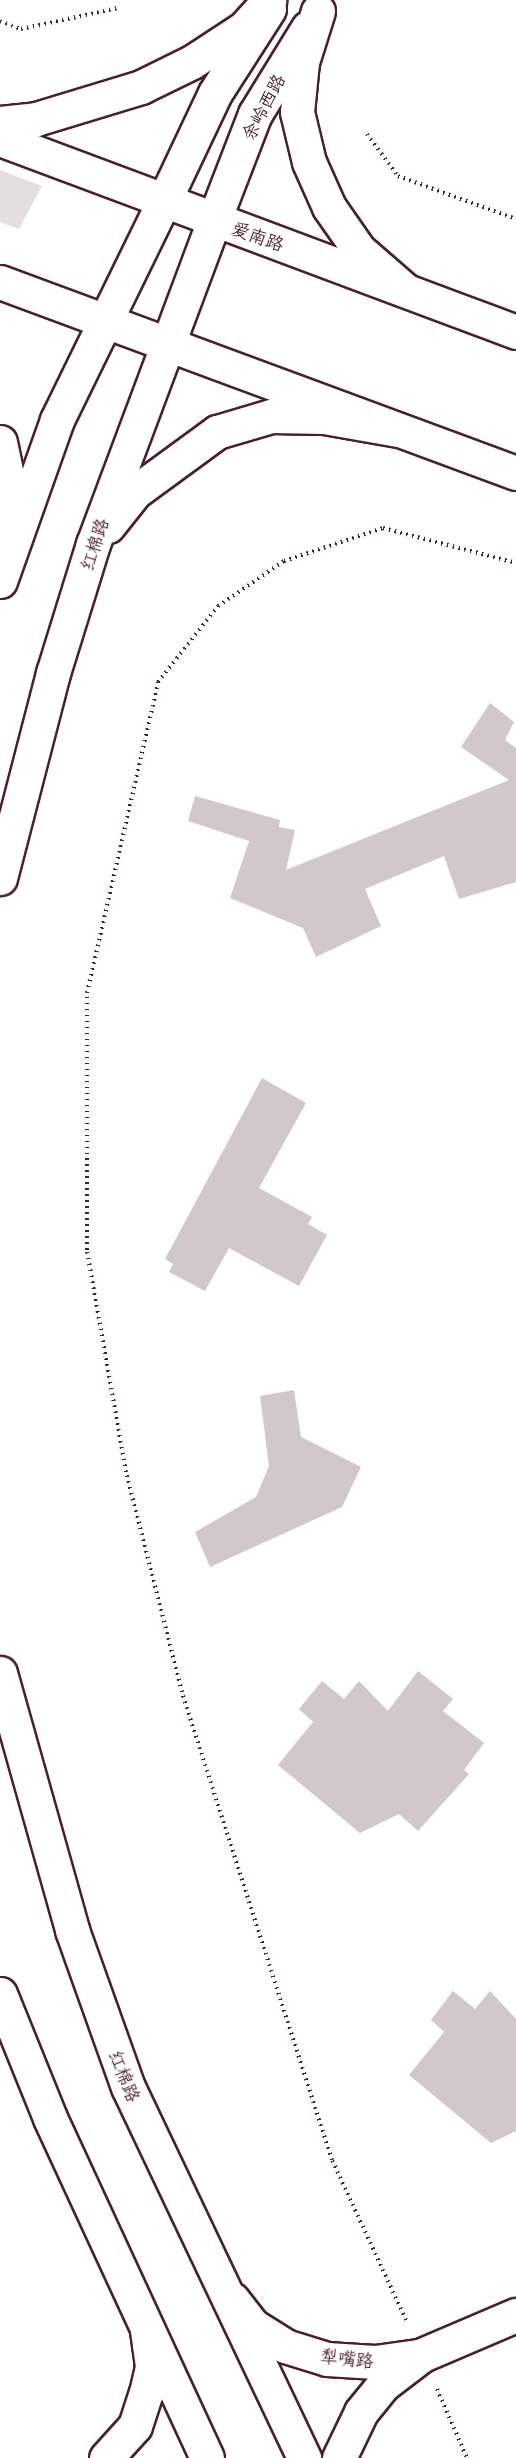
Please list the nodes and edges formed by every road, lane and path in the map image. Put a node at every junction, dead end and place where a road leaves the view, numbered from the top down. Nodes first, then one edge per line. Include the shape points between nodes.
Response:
1 (269, 0) edge
2 (275, 0) edge
3 (322, 5) edge
4 (118, 8) dead end
5 (0, 21) edge
6 (0, 123) edge
7 (368, 134) dead end
8 (0, 140) edge
9 (164, 201) junction
10 (214, 219) junction
11 (516, 219) edge
12 (0, 282) edge
13 (405, 290) junction
14 (105, 322) junction
15 (516, 332) edge
16 (167, 345) junction
17 (398, 430) junction
18 (0, 442) edge
19 (516, 473) edge
20 (93, 544) junction
21 (516, 563) edge
22 (4, 568) edge
23 (0, 878) edge
24 (0, 1673) edge
25 (0, 1994) edge
26 (223, 2288) junction
27 (516, 2315) edge
28 (147, 2328) junction
29 (422, 2355) junction
30 (106, 2458) edge
31 (207, 2458) edge
32 (304, 2458) edge
33 (339, 2458) edge
34 (467, 2458) edge

1 - 6 main road via 235,34 192,62 141,87 36,119
2 - 9 main road via 215,93
3 - 10 main road, 余岭西路 via 255,114
3 - 13 main road via 302,62 297,111 309,162 329,207 358,250
4 - 5 path via 21,29
7 - 11 path via 398,176
8 - 9 main road, 爱南路
9 - 10 main road, 爱南路
9 - 14 main road
10 - 13 main road, 爱南路
10 - 16 main road, 红棉路
12 - 14 main road
13 - 15 main road, 爱南路
14 - 16 main road
14 - 22 main road via 57,420
16 - 17 main road
16 - 20 main road, 红棉路
17 - 19 main road
17 - 20 main road via 324,417 271,416 217,432 135,492
18 - 22 main road via 9,485
20 - 23 main road, 红棉路 via 53,673
21 - 29 path via 383,528 284,561 218,606 158,682 87,993 87,1250 126,1472 182,1692 332,2160
24 - 26 main road, 红棉路 via 65,1907 128,2087
25 - 28 main road via 50,2118
26 - 29 main road, 犁嘴路 via 252,2325 285,2346 327,2360 375,2362
26 - 32 main road, 红棉路
27 - 29 main road, 犁嘴路
28 - 30 main road via 152,2366 146,2393 135,2426
28 - 31 main road
29 - 33 main road, 犁嘴路 via 384,2384 361,2412
29 - 34 path

